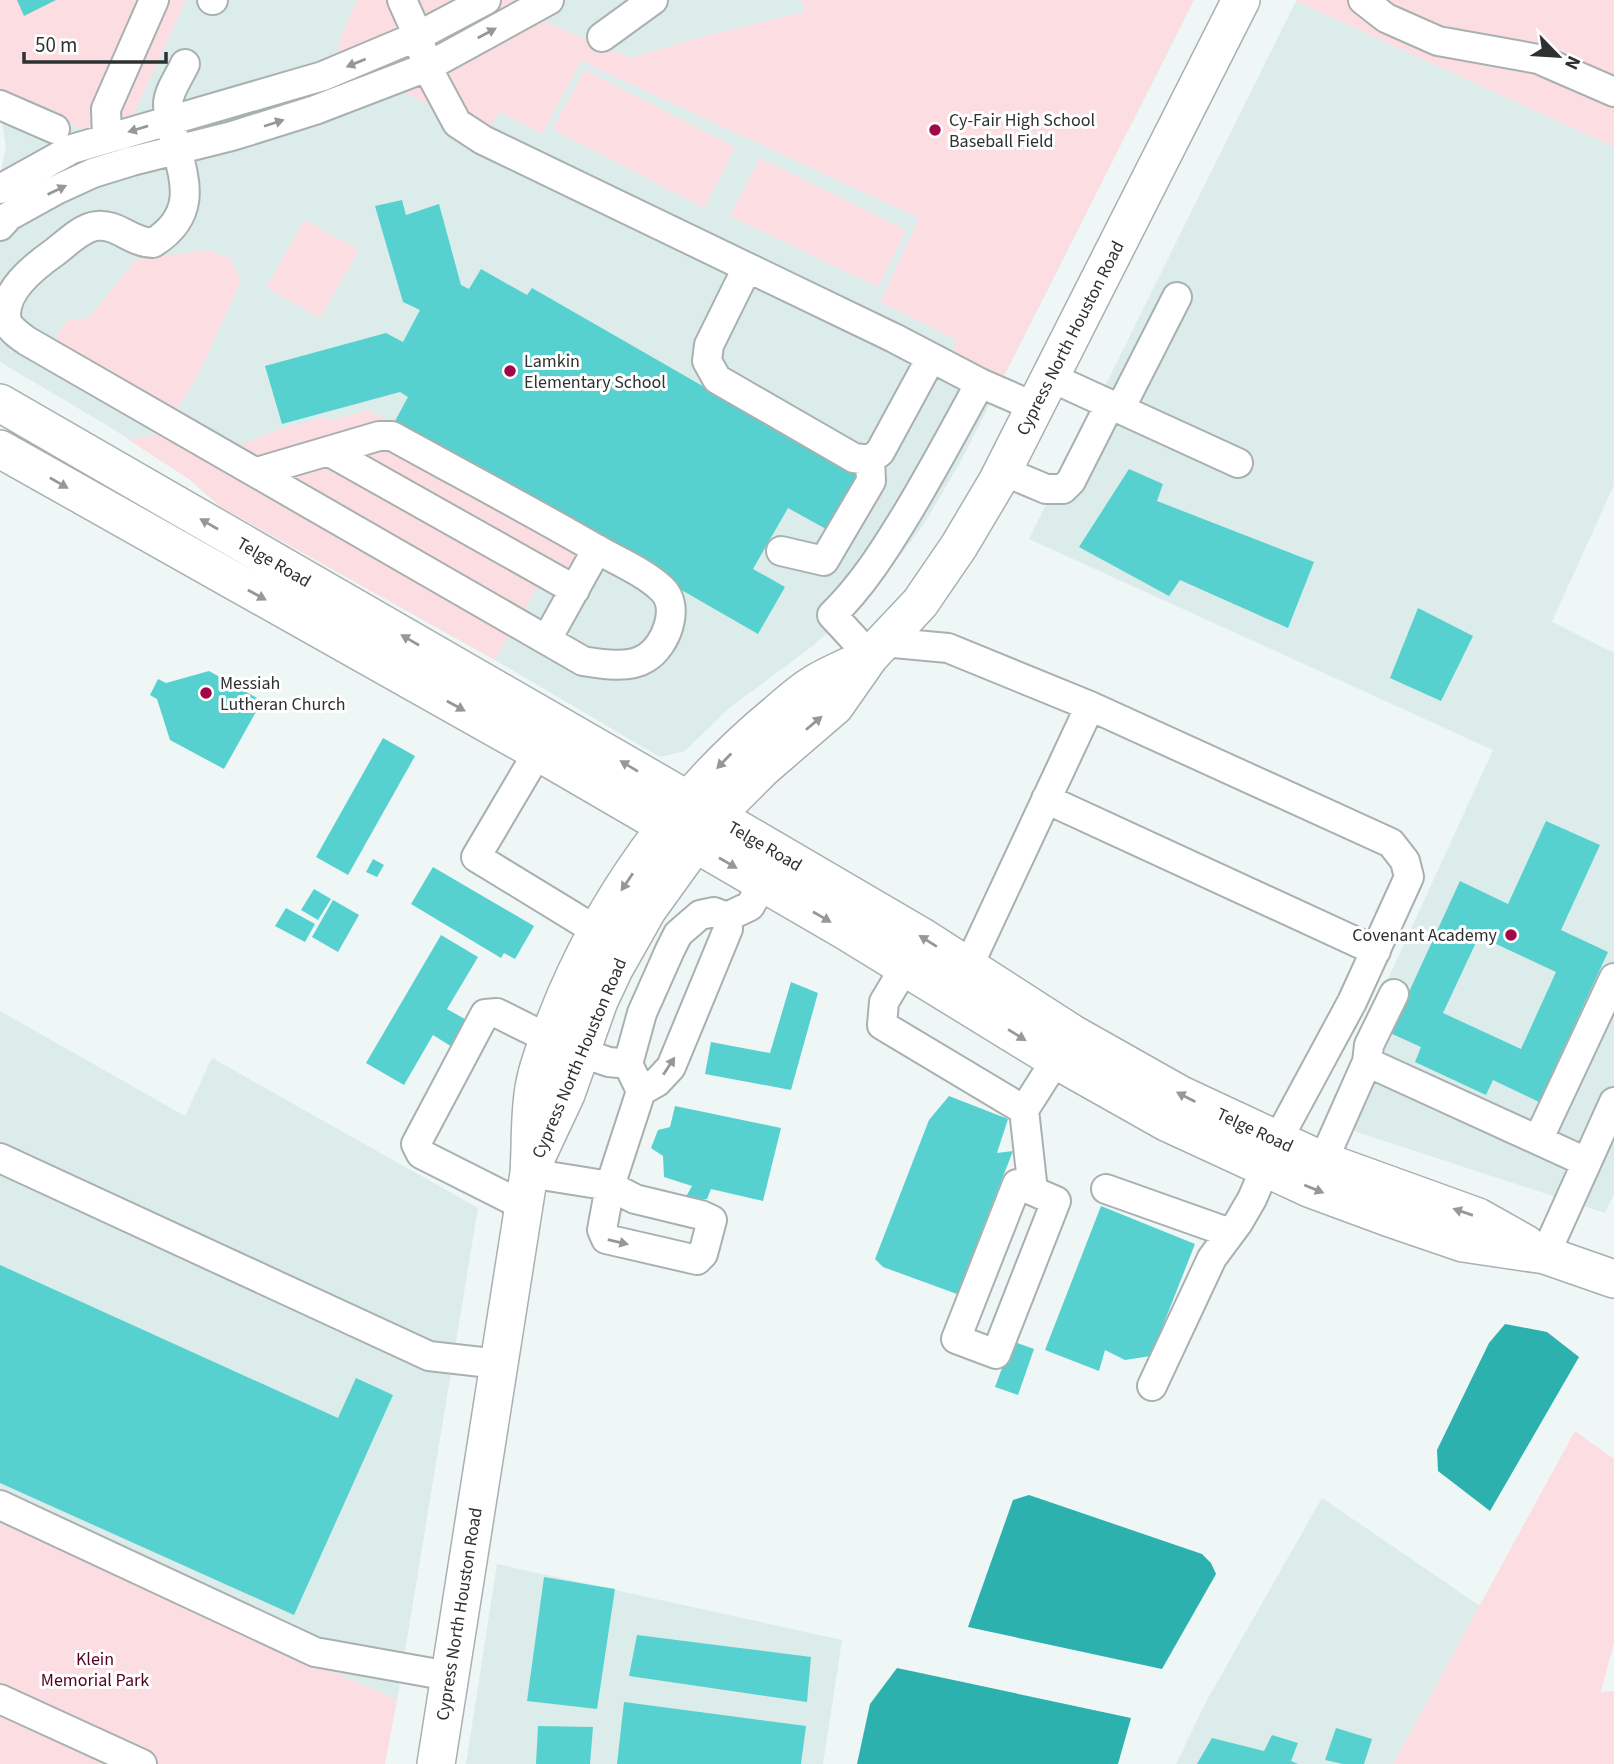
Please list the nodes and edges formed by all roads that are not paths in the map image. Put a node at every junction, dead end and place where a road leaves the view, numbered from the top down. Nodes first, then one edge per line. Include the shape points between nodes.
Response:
1 (153, 0) edge
2 (402, 0) edge
3 (486, 0) edge
4 (549, 0) edge
5 (653, 0) edge
6 (1241, 0) edge
7 (1363, 0) edge
8 (418, 36) junction
9 (602, 37) dead end
10 (185, 64) dead end
11 (427, 67) junction
12 (1614, 92) edge
13 (0, 105) edge
14 (171, 119) junction
15 (55, 129) dead end
16 (107, 138) junction
17 (177, 150) junction
18 (0, 189) edge
19 (3, 216) edge
20 (747, 268) junction
21 (1177, 297) dead end
22 (931, 358) junction
23 (980, 383) junction
24 (1043, 392) junction
25 (0, 403) edge
26 (1115, 407) junction
27 (0, 449) edge
28 (328, 450) junction
29 (870, 460) junction
30 (1238, 464) dead end
31 (1003, 471) junction
32 (257, 472) junction
33 (161, 497) junction
34 (141, 530) junction
35 (597, 549) junction
36 (781, 551) dead end
37 (575, 590) junction
38 (920, 603) junction
39 (547, 639) junction
40 (948, 648) junction
41 (877, 649) junction
42 (1090, 706) junction
43 (538, 752) junction
44 (763, 768) junction
45 (1046, 799) junction
46 (691, 821) junction
47 (768, 867) junction
48 (727, 917) junction
49 (597, 931) junction
50 (1376, 951) junction
51 (905, 967) junction
52 (968, 967) junction
53 (1614, 978) edge
54 (605, 989) junction
55 (1394, 994) dead end
56 (645, 1004) junction
57 (564, 1045) junction
58 (1064, 1047) junction
59 (1367, 1062) junction
60 (628, 1064) junction
61 (641, 1091) junction
62 (1614, 1102) edge
63 (1024, 1110) junction
64 (1538, 1140) junction
65 (1272, 1155) junction
66 (0, 1158) edge
67 (1323, 1161) junction
68 (1586, 1162) junction
69 (1106, 1189) dead end
70 (527, 1190) junction
71 (1033, 1191) junction
72 (1230, 1233) junction
73 (1545, 1255) junction
74 (1614, 1279) edge
75 (499, 1364) junction
76 (1152, 1386) dead end
77 (0, 1505) edge
78 (449, 1676) junction
79 (0, 1699) edge
80 (142, 1764) edge
81 (436, 1764) edge

1 - 16 lane via 106,108
2 - 8 lane
3 - 8 lane
11 -> 4 lane
5 - 9 lane
6 - 24 main road, Cypress North Houston Road
7 - 12 lane via 1386,18 1437,41 1538,59
8 - 11 lane
8 -> 14 lane via 323,76
10 - 14 lane via 168,102
17 -> 11 lane via 304,113
11 - 20 lane via 457,122 483,140
13 - 15 lane
14 -> 16 lane
14 - 17 lane
16 - 18 lane via 72,149
19 -> 17 lane via 93,173
17 - 32 lane via 186,200 172,228 153,243 130,238 111,227 83,231 15,284 3,310 6,321 27,341
20 - 22 lane
20 - 29 lane via 709,345 707,361 717,379 854,458
21 - 26 lane
22 - 23 lane
22 - 29 lane via 880,452
23 - 24 lane
23 - 41 lane via 889,542 832,615
24 - 26 lane
24 - 31 main road, Cypress North Houston Road
25 - 33 main road, Telge Road
26 - 30 lane
26 - 31 lane via 1063,489 1046,489
27 -> 34 main road, Telge Road
28 - 32 lane
28 - 35 lane via 392,436
28 - 37 lane
29 - 36 lane via 871,481 824,561
31 - 38 main road, Cypress North Houston Road
32 - 39 lane
33 - 34 main road
46 -> 33 main road, Telge Road
34 -> 43 main road, Telge Road
35 - 37 lane
35 - 39 lane via 664,590 671,612 666,635 647,658 601,664 583,661
37 - 39 lane
38 - 40 lane
38 - 41 main road, Cypress North Houston Road
40 - 41 lane
40 - 42 lane
44 -> 41 main road, Cypress North Houston Road via 835,706
41 -> 46 main road, Cypress North Houston Road via 813,684 737,748
42 - 45 lane
42 - 50 lane via 1391,843 1405,861 1409,877
43 - 46 main road, Telge Road
43 - 49 lane via 476,858
44 - 46 main road, Cypress North Houston Road
44 - 47 main road via 755,796
45 - 50 lane
45 - 52 lane
46 - 47 main road, Telge Road
46 -> 49 main road, Cypress North Houston Road via 621,891
46 - 54 main road, Cypress North Houston Road
47 - 48 lane via 750,906
47 -> 51 main road, Telge Road
52 -> 47 main road, Telge Road via 924,938
48 - 56 lane via 714,912 701,915 678,934
61 -> 48 lane via 671,1067 728,929
49 - 57 main road, Cypress North Houston Road via 571,983
50 - 65 lane
51 -> 58 main road, Telge Road
51 - 63 lane via 884,1002 882,1025
52 - 58 main road, Telge Road
53 - 64 lane
54 - 56 lane
54 - 57 main road, Cypress North Houston Road
55 - 59 lane via 1369,1045
56 - 60 lane
57 - 60 lane
57 - 70 main road, Cypress North Houston Road via 566,1094
57 - 70 lane via 496,1013 485,1014 416,1144 421,1154
58 - 63 lane
58 - 65 main road, Telge Road via 1181,1095
59 - 64 lane
59 - 67 lane
60 - 61 lane
61 - 70 lane via 610,1186
62 - 68 lane
63 - 71 lane
64 - 68 lane
65 - 67 main road, Telge Road
65 - 72 lane
65 -> 73 main road, Telge Road via 1362,1208 1463,1243
66 - 75 lane via 429,1356
73 -> 67 main road, Telge Road via 1478,1217
68 - 73 lane
69 - 72 lane
70 - 75 main road, Cypress North Houston Road
71 - 71 lane via 1056,1201 996,1354 956,1339 1017,1184
72 - 76 lane via 1199,1283
73 - 74 main road, Telge Road
75 - 78 main road, Cypress North Houston Road
77 - 78 lane via 315,1652
78 - 81 main road, Cypress North Houston Road
79 - 80 lane

